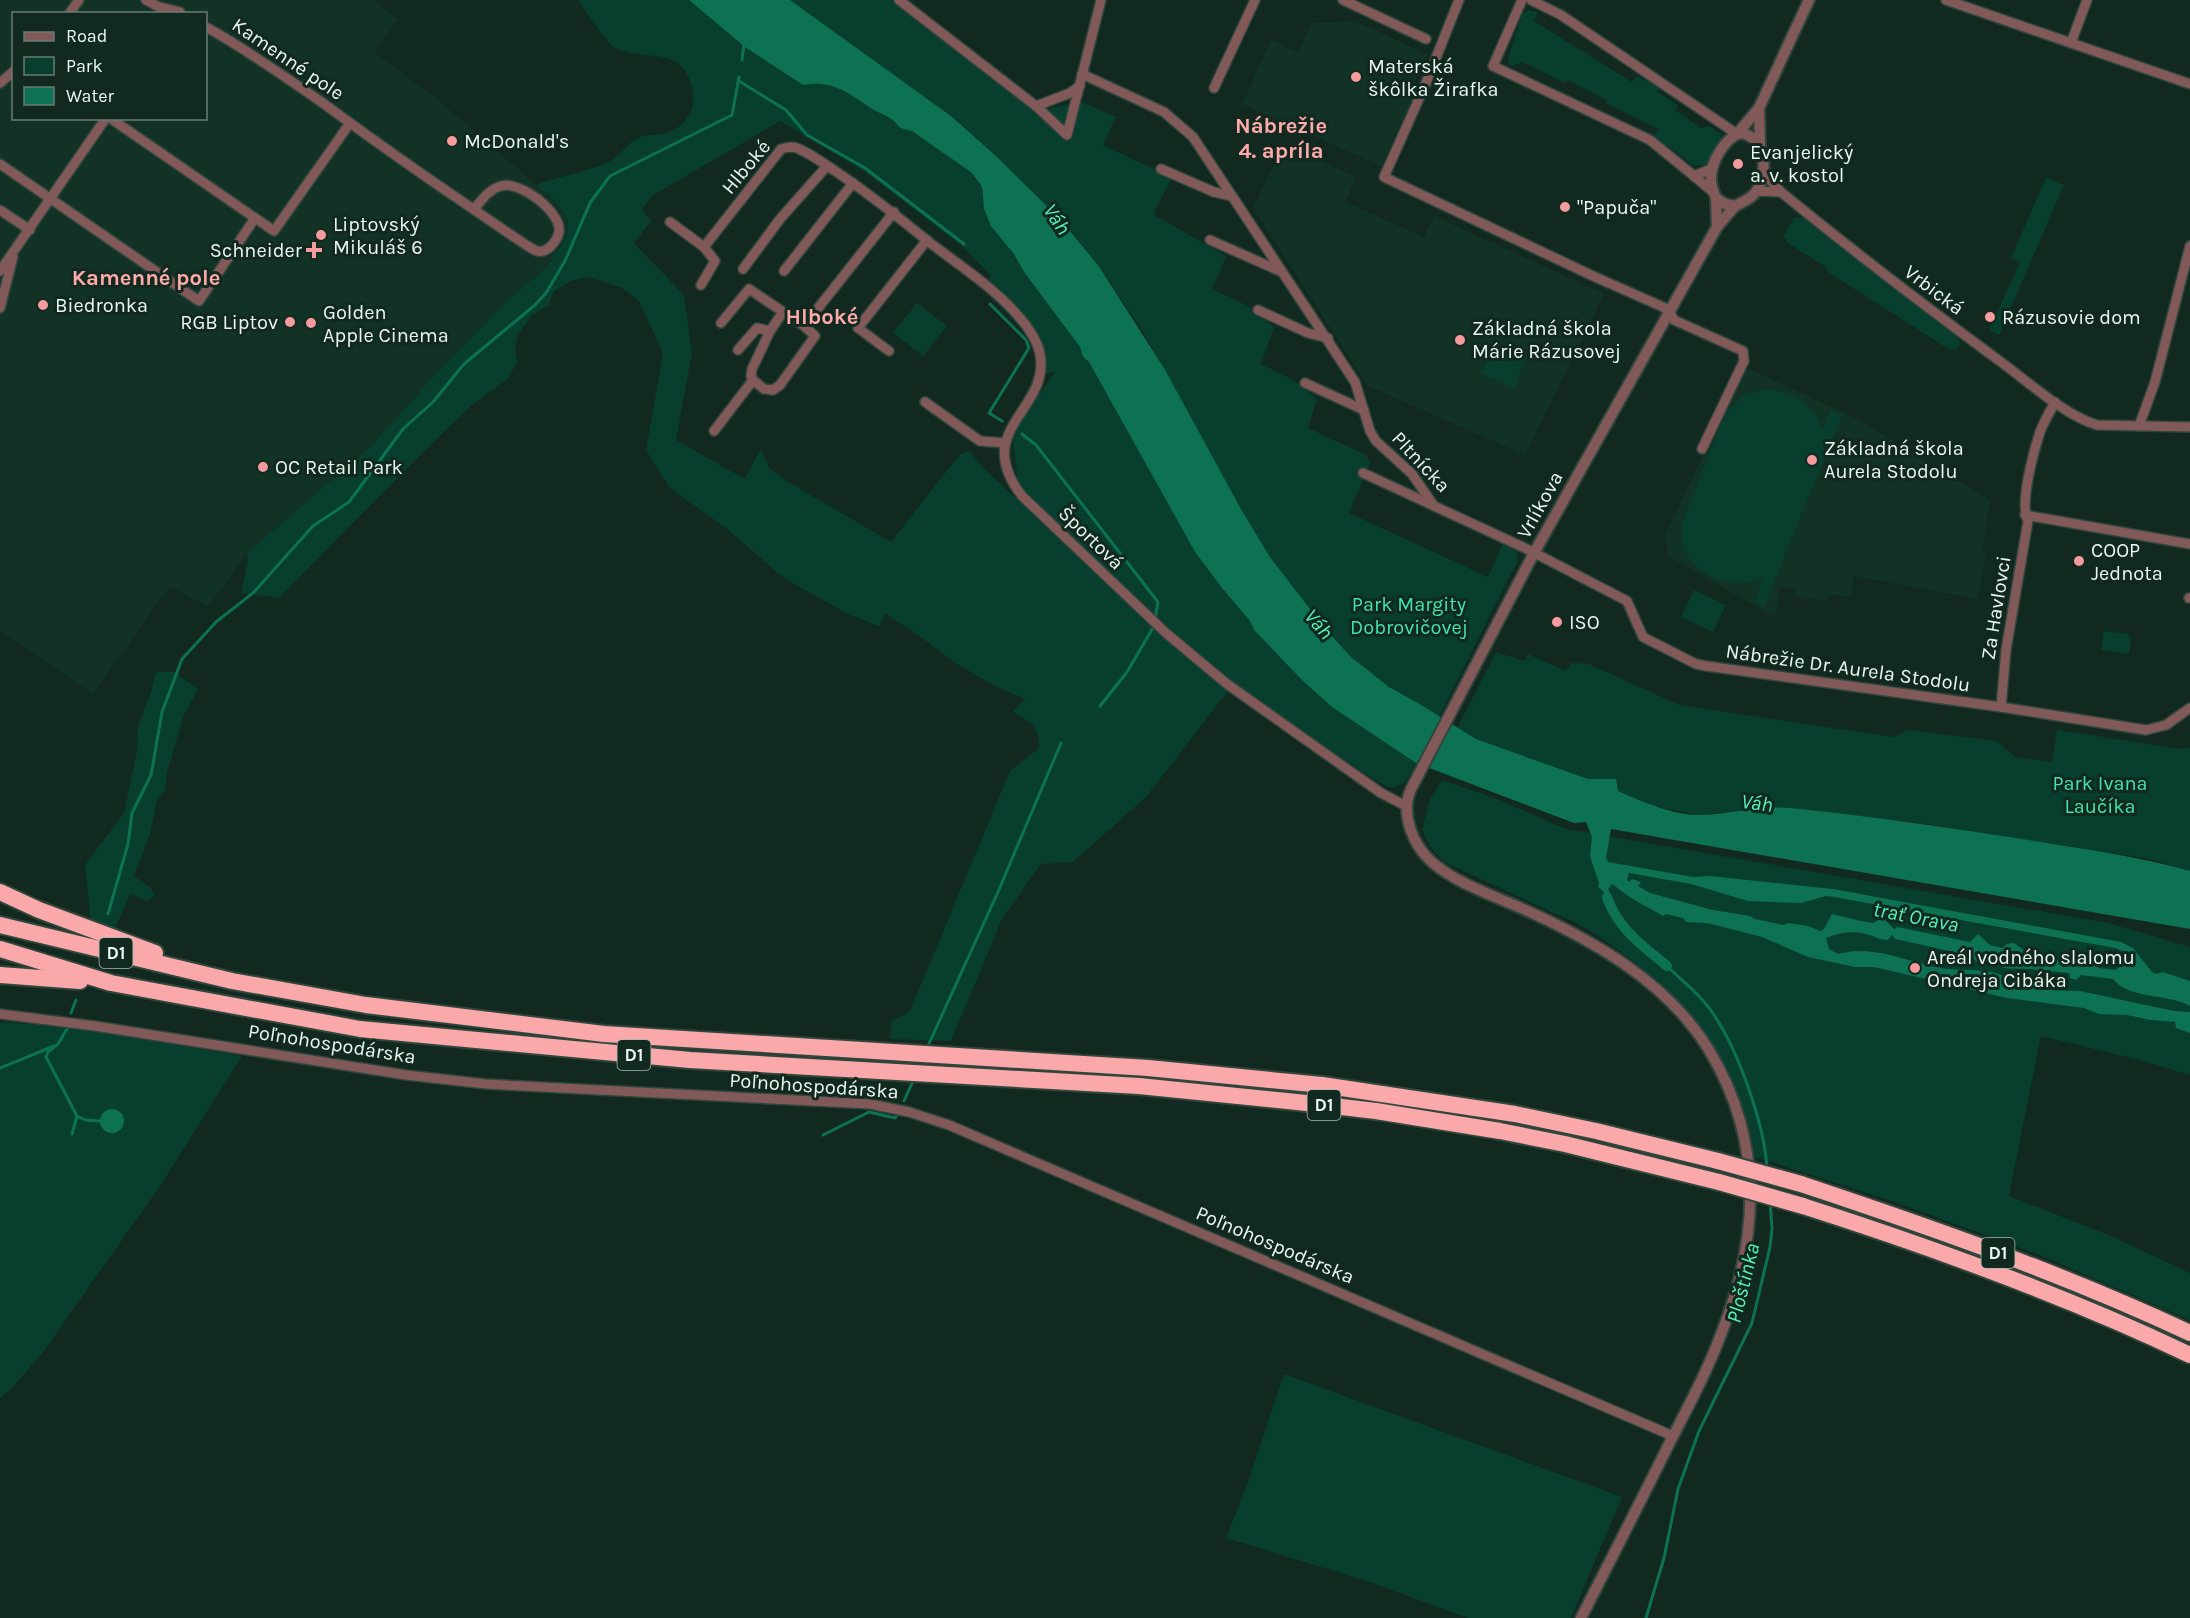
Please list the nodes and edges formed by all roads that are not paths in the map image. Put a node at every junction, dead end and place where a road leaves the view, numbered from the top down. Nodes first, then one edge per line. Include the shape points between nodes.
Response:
1 (80, 0) edge
2 (146, 0) edge
3 (163, 0) edge
4 (899, 0) edge
5 (1101, 0) edge
6 (1255, 0) edge
7 (1343, 0) edge
8 (1459, 0) edge
9 (1522, 0) edge
10 (1531, 0) edge
11 (1809, 0) edge
12 (1946, 0) edge
13 (1979, 0) edge
14 (2087, 0) edge
15 (1976, 10) junction
16 (71, 12) edge
17 (176, 12) edge
18 (179, 12) edge
19 (207, 28) edge
20 (1426, 39) dead end
21 (2071, 43) junction
22 (12, 73) edge
23 (1082, 74) junction
24 (0, 83) edge
25 (2190, 84) edge
26 (1080, 86) junction
27 (1214, 88) dead end
28 (1036, 106) junction
29 (1759, 108) junction
30 (107, 120) edge
31 (111, 120) edge
32 (350, 123) junction
33 (1737, 134) junction
34 (1760, 146) junction
35 (0, 164) edge
36 (827, 166) junction
37 (1713, 168) junction
38 (1161, 169) dead end
39 (1763, 172) junction
40 (1694, 176) junction
41 (853, 183) junction
42 (1756, 192) junction
43 (1781, 192) junction
44 (1715, 195) junction
45 (1232, 196) junction
46 (52, 200) junction
47 (1735, 206) junction
48 (474, 209) junction
49 (0, 210) edge
50 (894, 212) junction
51 (255, 219) junction
52 (670, 222) dead end
53 (1717, 227) junction
54 (914, 228) joint
55 (30, 230) junction
56 (927, 240) junction
57 (1210, 240) dead end
58 (2190, 246) edge
59 (704, 247) junction
60 (14, 252) junction
61 (743, 269) dead end
62 (0, 271) edge
63 (784, 271) dead end
64 (1283, 273) junction
65 (700, 285) dead end
66 (0, 308) edge
67 (1258, 310) dead end
68 (1669, 311) junction
69 (783, 312) junction
70 (721, 322) dead end
71 (804, 326) junction
72 (770, 331) junction
73 (1328, 338) junction
74 (738, 350) dead end
75 (889, 351) dead end
76 (753, 380) junction
77 (1305, 383) dead end
78 (925, 402) dead end
79 (2055, 402) junction
80 (1364, 410) junction
81 (2139, 426) junction
82 (2190, 427) edge
83 (714, 431) dead end
84 (1005, 443) junction
85 (1702, 449) dead end
86 (1363, 473) dead end
87 (1434, 506) junction
88 (2025, 515) junction
89 (2190, 544) edge
90 (1534, 553) junction
91 (2001, 707) junction
92 (2190, 708) edge
93 (1406, 806) junction
94 (0, 891) edge
95 (0, 926) edge
96 (0, 949) edge
97 (0, 975) edge
98 (232, 981) junction
99 (111, 983) junction
100 (0, 1014) edge
101 (2190, 1333) edge
102 (2190, 1355) edge
103 (1673, 1436) junction
104 (1581, 1618) edge

1 - 16 street
2 - 17 street
3 - 18 street
4 - 28 street
5 - 23 street
6 - 27 street
7 - 20 street
8 - 68 street via 1384,177
9 - 40 street via 1493,66 1650,140
10 - 33 street via 1561,15
11 - 29 street
12 - 15 street
13 - 15 street
14 - 21 street
15 - 21 street
19 - 32 street, Kamenné pole via 258,58
21 - 25 street
22 - 24 street
23 - 26 street
23 - 45 street, Pltnícka via 1164,112 1193,137
26 - 28 street
26 - 28 street via 1067,135
29 - 33 street
29 - 34 street
30 - 46 street, Kamenné pole
31 - 51 street, Kamenné pole
32 - 48 street, Kamenné pole
32 - 51 street, Kamenné pole via 274,231
33 - 34 street via 1750,135
33 - 37 street via 1725,144
34 - 39 street
35 - 46 street
36 - 41 street, Hlboké
36 - 59 street, Hlboké via 802,150 782,148
36 - 61 street
37 - 40 street
37 - 44 street
38 - 45 street
39 - 42 street
39 - 43 street, Vrbická
40 - 44 street
41 - 50 street, Hlboké
41 - 63 street
42 - 43 street
42 - 47 street
43 - 79 street, Vrbická via 1919,303
44 - 47 street via 1725,204
44 - 53 street
45 - 64 street, Pltnícka
46 - 51 street via 199,301
46 - 55 street, Kamenné pole
47 - 53 street, Vrlíkova
48 - 48 street, Kamenné pole via 537,251 551,246 559,231 550,210 512,185 496,188
49 - 55 street
50 - 54 street, Hlboké
50 - 71 street
52 - 59 street
53 - 68 street, Vrlíkova
54 - 56 street, Športová
55 - 60 street, Kamenné pole
56 - 75 street via 858,328
56 - 84 street, Športová via 1009,305 1028,328 1040,352 1041,367 1034,391 1013,421
57 - 64 street
58 - 81 street via 2155,382
59 - 65 street via 716,261
60 - 62 street, Kamenné pole
60 - 66 street
64 - 73 street, Pltnícka
67 - 73 street
68 - 85 street via 1674,320 1745,355
68 - 90 street, Vrlíkova
69 - 70 street via 749,289
69 - 71 street
69 - 72 street
71 - 76 street via 815,336 780,385 773,390 764,389
72 - 74 street via 757,328
72 - 76 street via 752,369
73 - 80 street, Pltnícka via 1355,382
76 - 83 street
77 - 80 street
78 - 84 street via 980,441
79 - 81 street, Vrbická via 2086,422
79 - 88 street, Za Havlovci via 2040,431 2027,486
80 - 87 street, Pltnícka via 1376,441 1412,474
81 - 82 street, Vrbická
84 - 93 street, Športová via 1006,466 1022,496 1166,633 1227,684 1381,793
86 - 87 street
87 - 90 street, Pltnícka
88 - 89 street
88 - 91 street, Za Havlovci via 2028,521 2006,650
90 - 91 street, Nábrežie Dr. Aurela Stodolu via 1627,601 1643,637 1696,664
90 - 93 street, Vrlíkova via 1408,795
91 - 92 street, Nábrežie Dr. Aurela Stodolu via 2146,730 2166,724
93 - 103 street via 1419,847 1433,863 1454,877 1588,941 1661,994 1708,1048 1731,1091 1744,1133 1750,1182 1745,1256 1723,1329
94 - 98 highway via 50,914
95 - 98 highway, D1
96 - 99 highway, D1
97 - 99 highway
98 - 101 highway, D1, bridge via 366,1005 604,1034 1159,1069 1378,1092 1515,1114 1801,1184 1992,1250
99 - 102 highway, D1, bridge via 360,1029 690,1060 1139,1086 1376,1111 1554,1142 1803,1206 1986,1269
100 - 103 street, Poľnohospodárska via 486,1084 870,1104 903,1110 949,1125
103 - 104 street

